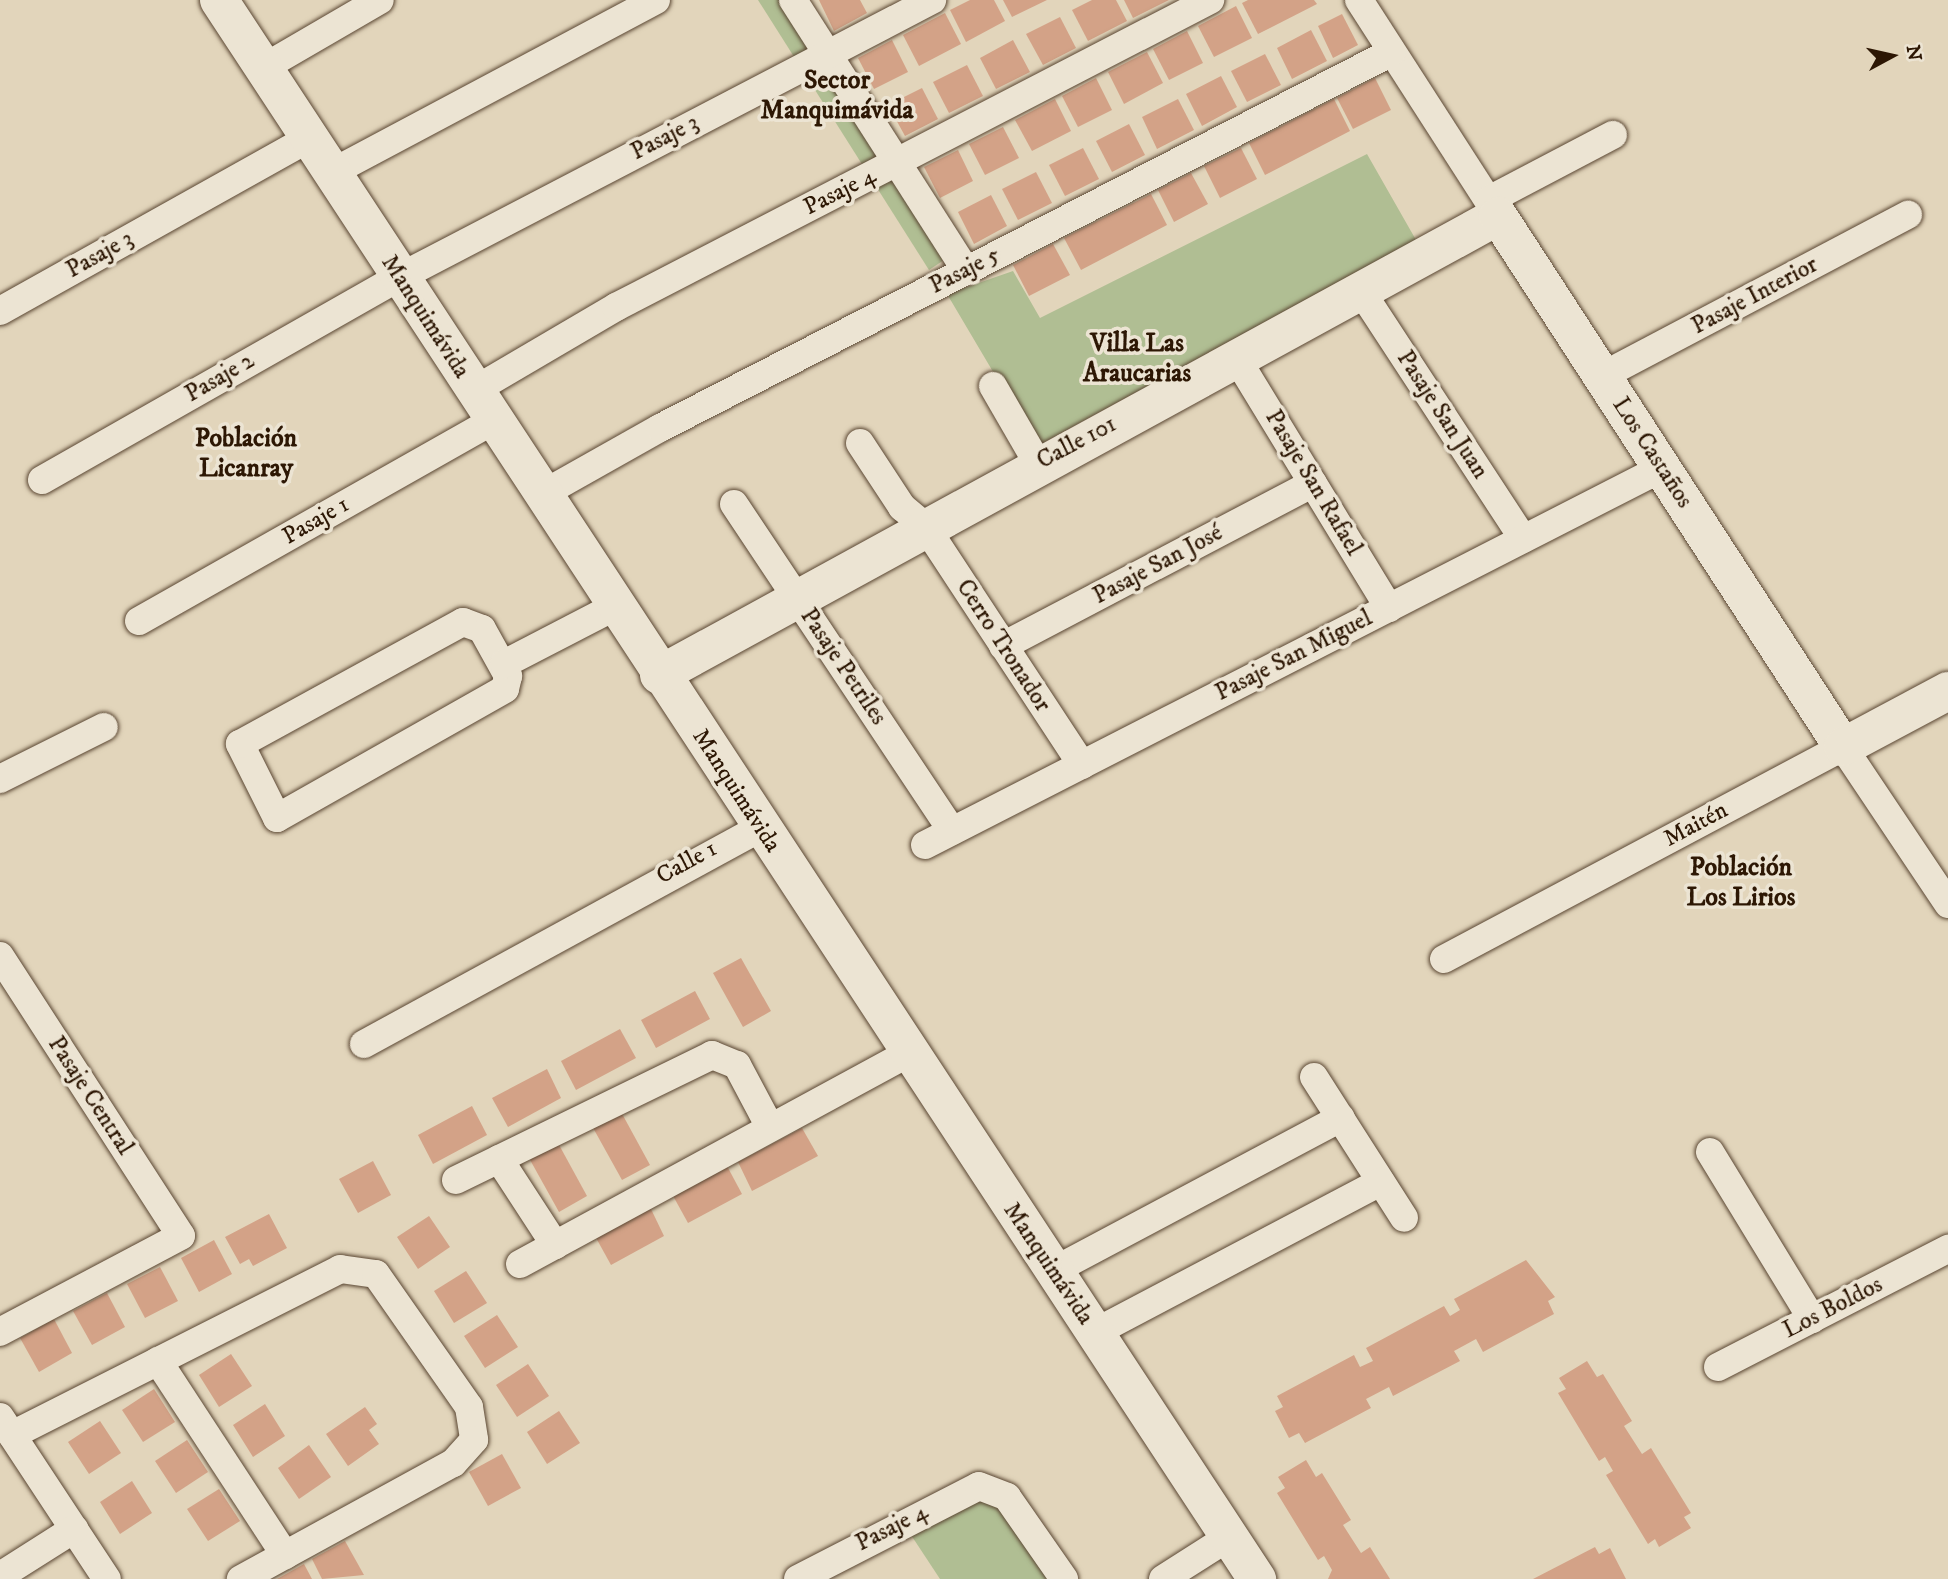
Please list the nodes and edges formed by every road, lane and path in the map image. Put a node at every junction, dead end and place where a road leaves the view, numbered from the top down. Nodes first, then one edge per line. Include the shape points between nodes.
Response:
1 (219, 0) edge
2 (380, 0) edge
3 (656, 0) edge
4 (793, 0) edge
5 (932, 0) edge
6 (1210, 0) edge
7 (1359, 0) edge
8 (1392, 52) junction
9 (828, 54) junction
10 (263, 68) junction
11 (1613, 135) dead end
12 (309, 138) junction
13 (896, 163) junction
14 (331, 173) junction
15 (1494, 208) junction
16 (1908, 215) dead end
17 (966, 271) junction
18 (400, 277) junction
19 (1361, 291) junction
20 (0, 311) edge
21 (1237, 359) junction
22 (1602, 376) junction
23 (993, 386) dead end
24 (483, 406) junction
25 (860, 443) dead end
26 (1038, 464) junction
27 (1662, 468) junction
28 (41, 480) dead end
29 (1313, 483) junction
30 (541, 495) junction
31 (734, 504) dead end
32 (925, 526) junction
33 (1523, 539) junction
34 (796, 597) junction
35 (614, 607) junction
36 (1389, 608) junction
37 (139, 621) dead end
38 (1003, 646) junction
39 (504, 664) junction
40 (659, 675) junction
41 (1948, 691) edge
42 (104, 727) dead end
43 (1843, 747) junction
44 (1082, 765) junction
45 (0, 779) edge
46 (760, 828) junction
47 (952, 831) junction
48 (925, 845) dead end
49 (1948, 904) edge
50 (0, 956) edge
51 (1444, 959) dead end
52 (364, 1044) dead end
53 (908, 1053) junction
54 (1314, 1077) dead end
55 (1340, 1118) junction
56 (770, 1127) junction
57 (1710, 1152) dead end
58 (499, 1159) junction
59 (456, 1180) dead end
60 (1381, 1182) junction
61 (1404, 1218) dead end
62 (555, 1245) junction
63 (1948, 1249) edge
64 (520, 1264) dead end
65 (1053, 1271) junction
66 (1812, 1319) junction
67 (0, 1332) edge
68 (1094, 1334) junction
69 (158, 1361) junction
70 (1718, 1367) dead end
71 (6, 1426) edge
72 (74, 1529) junction
73 (1229, 1537) junction
74 (285, 1555) junction
75 (0, 1576) edge
76 (107, 1579) edge
77 (240, 1579) edge
78 (798, 1579) edge
79 (1064, 1579) edge
80 (1163, 1579) edge
81 (1257, 1579) edge

1 - 10 street, Manquimávida
2 - 10 street
3 - 14 street
4 - 9 street
5 - 9 street, Pasaje 3
6 - 13 street, Pasaje 4
7 - 8 street, Los Castaños
8 - 15 street, Los Castaños
8 - 17 street, Pasaje 5
9 - 13 street
9 - 18 street, Pasaje 3
10 - 12 street, Manquimávida
11 - 15 street
12 - 14 street, Manquimávida
12 - 20 street, Pasaje 3
13 - 17 street
13 - 24 street, Pasaje 4 via 616,307
14 - 18 street, Manquimávida
15 - 19 street, Calle 101
15 - 22 street, Los Castaños
16 - 22 street, Pasaje Interior
17 - 30 street, Pasaje 5
18 - 24 street, Manquimávida
18 - 28 street, Pasaje 2
19 - 21 street, Calle 101
19 - 33 street, Pasaje San Juan
21 - 26 street, Calle 101
21 - 29 street, Pasaje San Rafael
22 - 27 street, Los Castaños
23 - 26 street
24 - 30 street, Manquimávida
24 - 37 street, Pasaje 1
25 - 32 street, Cerro Tronador via 902,507
26 - 32 street, Calle 101
27 - 33 street, Pasaje San Miguel
27 - 43 street, Los Castaños
29 - 36 street, Pasaje San Rafael
29 - 38 street, Pasaje San José
30 - 35 street, Manquimávida
31 - 34 street, Pasaje Petriles
32 - 34 street, Calle 101
32 - 38 street, Cerro Tronador
33 - 36 street, Pasaje San Miguel
34 - 40 street, Calle 101
34 - 47 street, Pasaje Petriles
35 - 39 street
35 - 40 street, Manquimávida
36 - 44 street, Pasaje San Miguel
38 - 44 street, Cerro Tronador
39 - 39 street via 482,629 463,622 240,744 277,818 500,693 508,683
40 - 46 street, Manquimávida
41 - 43 street, Maitén
42 - 45 street
43 - 49 street, Los Castaños
43 - 51 street, Maitén
44 - 47 street, Pasaje San Miguel
46 - 52 street, Calle 1 via 616,902
46 - 53 street, Manquimávida
47 - 48 street, Pasaje San Miguel
50 - 67 street, Pasaje Central via 181,1236
53 - 56 street
53 - 65 street, Manquimávida
54 - 55 street
55 - 60 street
55 - 65 street
56 - 58 street via 737,1065 719,1055
56 - 62 street
57 - 66 street
58 - 59 street
58 - 62 street
60 - 61 street
60 - 68 street
62 - 64 street
63 - 66 street, Los Boldos
65 - 68 street, Manquimávida
66 - 70 street, Los Boldos
68 - 73 street, Manquimávida
69 - 71 street
69 - 74 street
69 - 74 street via 340,1269 359,1267 383,1280 469,1407 474,1440 462,1458
71 - 72 street
72 - 75 street
72 - 76 street
73 - 80 street
73 - 81 street, Manquimávida
74 - 77 street
78 - 79 street, Pasaje 4 via 969,1488 989,1486 1007,1497

